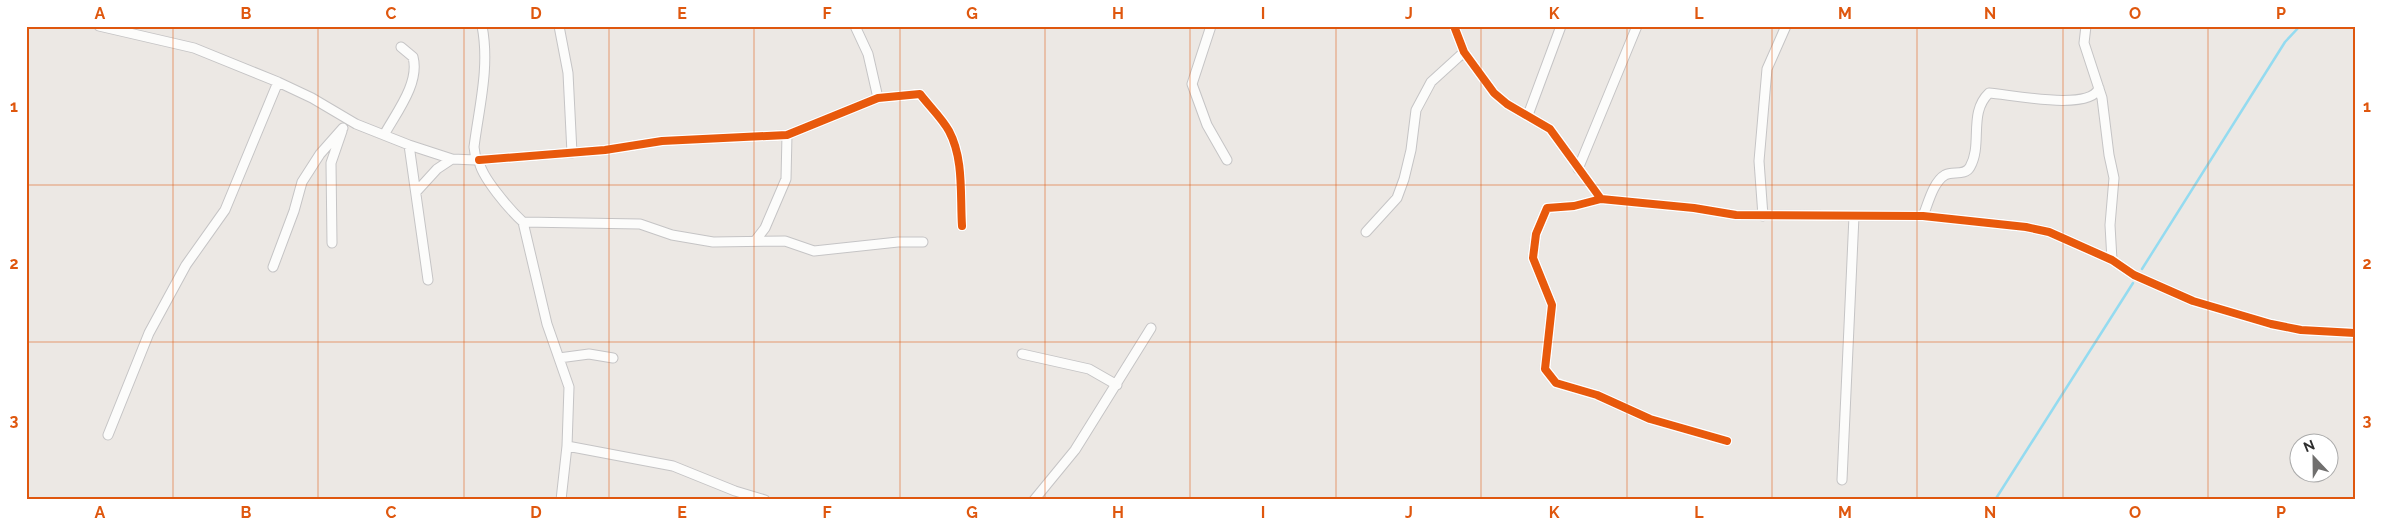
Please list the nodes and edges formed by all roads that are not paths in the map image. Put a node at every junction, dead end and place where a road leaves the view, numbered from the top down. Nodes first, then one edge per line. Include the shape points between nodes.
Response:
1 (102, 26) edge
2 (482, 26) edge
3 (558, 26) edge
4 (855, 26) edge
5 (1211, 26) edge
6 (1454, 26) edge
7 (1561, 26) edge
8 (1637, 26) edge
9 (1786, 26) edge
10 (2086, 26) edge
11 (401, 47) dead end
12 (1464, 52) junction
13 (278, 82) junction
14 (2099, 88) junction
15 (878, 98) junction
16 (1528, 115) junction
17 (356, 124) junction
18 (343, 128) junction
19 (384, 134) junction
20 (787, 135) junction
21 (409, 146) junction
22 (572, 153) junction
23 (452, 159) junction
24 (478, 160) junction
25 (1227, 160) dead end
26 (1578, 169) junction
27 (416, 192) junction
28 (1601, 198) junction
29 (1762, 216) junction
30 (1854, 216) junction
31 (1923, 216) junction
32 (523, 222) junction
33 (962, 226) dead end
34 (1366, 232) dead end
35 (755, 241) junction
36 (923, 242) dead end
37 (332, 243) dead end
38 (2112, 260) junction
39 (273, 267) dead end
40 (428, 280) dead end
41 (1151, 328) dead end
42 (2355, 333) edge
43 (1022, 354) dead end
44 (559, 358) junction
45 (613, 358) dead end
46 (1117, 384) junction
47 (108, 436) dead end
48 (1727, 441) dead end
49 (567, 446) junction
50 (1842, 480) dead end
51 (561, 500) edge
52 (765, 500) edge
53 (1034, 500) edge

1 - 13 street via 194,48
2 - 24 street via 486,69 474,147
3 - 22 street via 568,73
4 - 15 street via 868,54
5 - 25 street via 1192,84 1207,126
6 - 12 street
7 - 16 street
8 - 26 street
9 - 29 street via 1767,69 1759,162
10 - 14 street via 2084,43
11 - 19 street via 413,57 413,75 410,87
12 - 16 street via 1494,93
12 - 34 street via 1431,82 1416,110 1411,150 1397,198
13 - 17 street
13 - 47 street via 225,210 186,265 149,334
14 - 31 street via 2090,98 2055,100 1989,93 1978,110 1975,151 1970,168 1946,175 1938,182
14 - 38 street via 2114,178 2110,225
15 - 20 street
15 - 33 street via 920,94 948,129 960,166
16 - 26 street via 1550,129
17 - 18 street
17 - 19 street
18 - 37 street via 331,163
18 - 39 street via 320,154 302,182
19 - 21 street
20 - 22 street via 662,140
20 - 35 street via 786,179 765,228
21 - 23 street
21 - 27 street
22 - 24 street
23 - 24 street
23 - 27 street via 437,169
24 - 32 street via 512,212
26 - 28 street
27 - 40 street
28 - 29 street via 1736,216
28 - 48 street via 1574,206 1548,208 1536,234 1534,258 1552,305 1545,370 1556,383 1597,395 1650,419
29 - 30 street
30 - 31 street
30 - 50 street
31 - 38 street via 2026,226 2049,232
32 - 35 street via 640,224 672,235 713,242
32 - 44 street via 546,324
35 - 36 street via 785,241 814,251
38 - 42 street via 2134,276 2193,301 2301,330
41 - 46 street
43 - 46 street via 1089,369
44 - 45 street via 589,354
44 - 49 street via 569,387
46 - 53 street via 1075,450
49 - 51 street
49 - 52 street via 673,466

